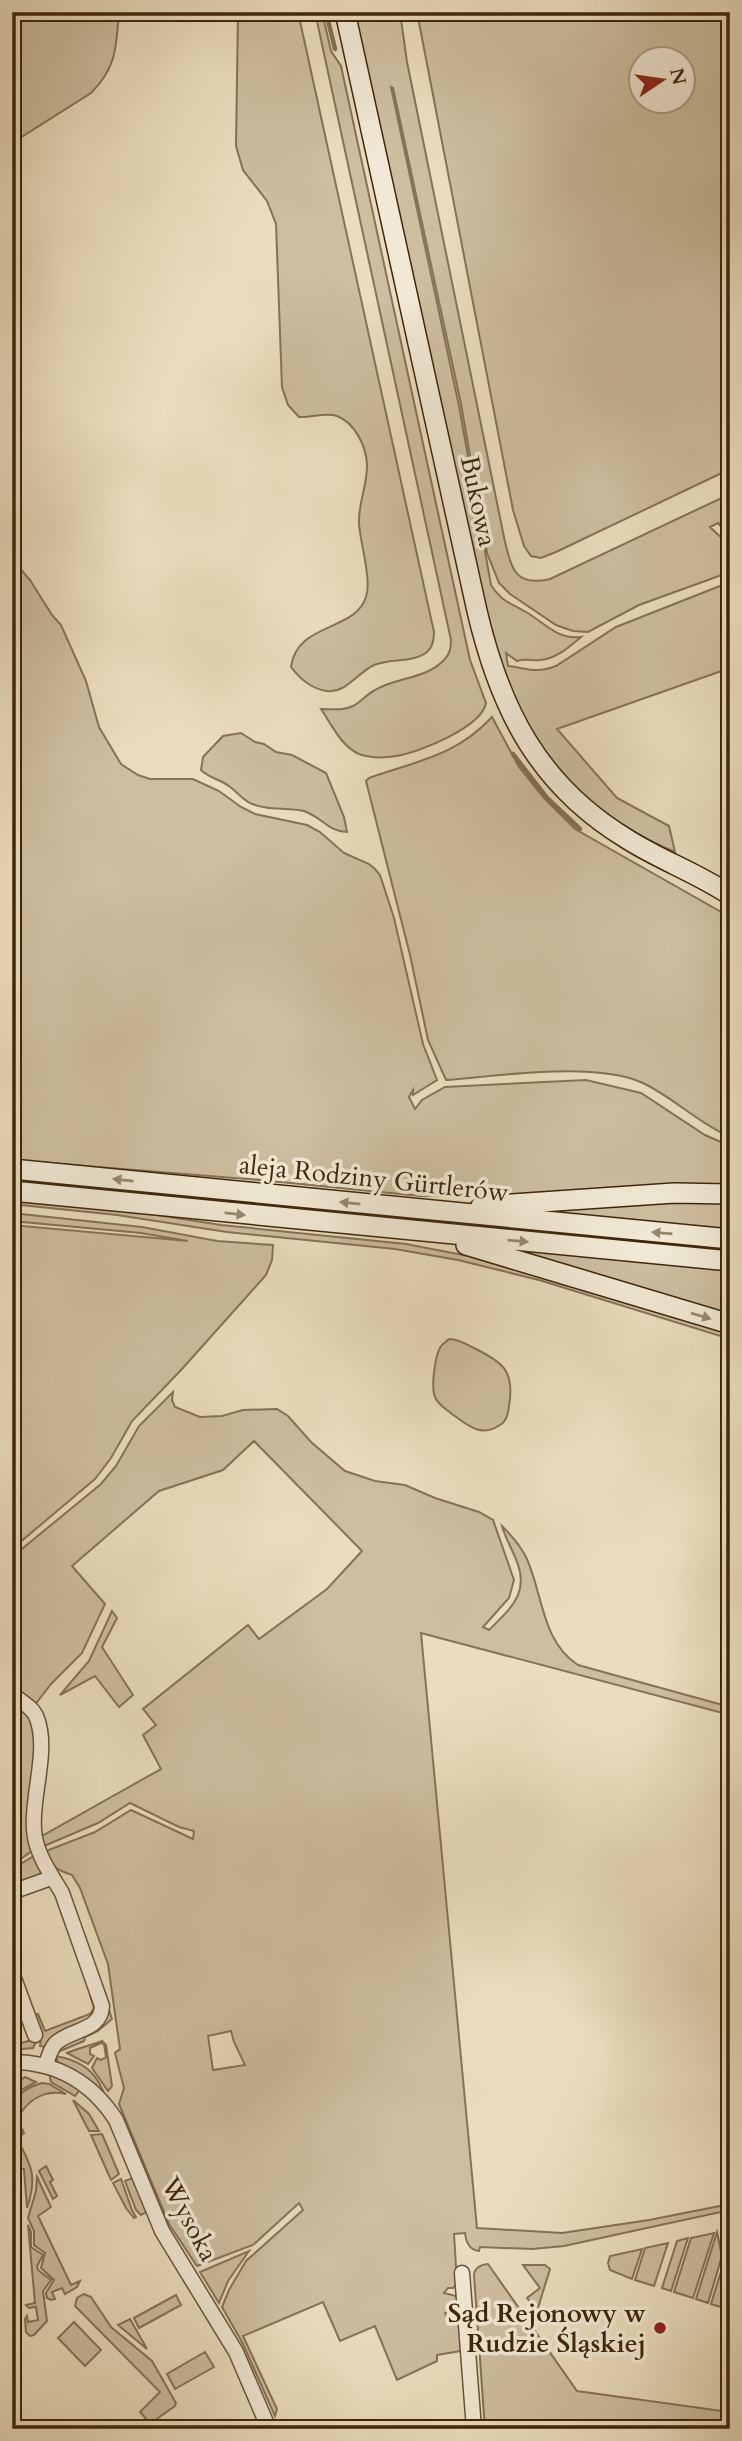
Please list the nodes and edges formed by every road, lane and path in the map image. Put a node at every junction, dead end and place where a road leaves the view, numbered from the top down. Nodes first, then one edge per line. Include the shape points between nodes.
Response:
1 (345, 12) edge
2 (730, 895) edge
3 (12, 1169) edge
4 (12, 1191) edge
5 (730, 1194) edge
6 (418, 1209) junction
7 (425, 1232) junction
8 (730, 1239) edge
9 (730, 1261) edge
10 (730, 1324) edge
11 (12, 1694) edge
12 (51, 1878) junction
13 (12, 1892) edge
14 (12, 1973) edge
15 (35, 2035) dead end
16 (12, 2062) edge
17 (41, 2064) junction
18 (463, 2273) dead end
19 (269, 2429) edge
20 (474, 2429) edge

1 - 2 main road, Bukowa via 477,611 508,709 541,762 583,808 628,840
6 -> 3 main road, aleja Rodziny Gürtlerów
4 -> 7 main road, aleja Rodziny Gürtlerów
5 - 6 main road via 674,1193
8 -> 6 main road, aleja Rodziny Gürtlerów
7 -> 9 main road, aleja Rodziny Gürtlerów
7 -> 10 main road
11 - 12 street via 34,1712 37,1723 39,1786 34,1832
12 - 13 street
12 - 17 street via 62,1893 102,2011 98,2021 58,2042
14 - 15 street
16 - 17 street
17 - 19 street, Wysoka via 85,2085 116,2120 162,2231 236,2352
18 - 20 street

